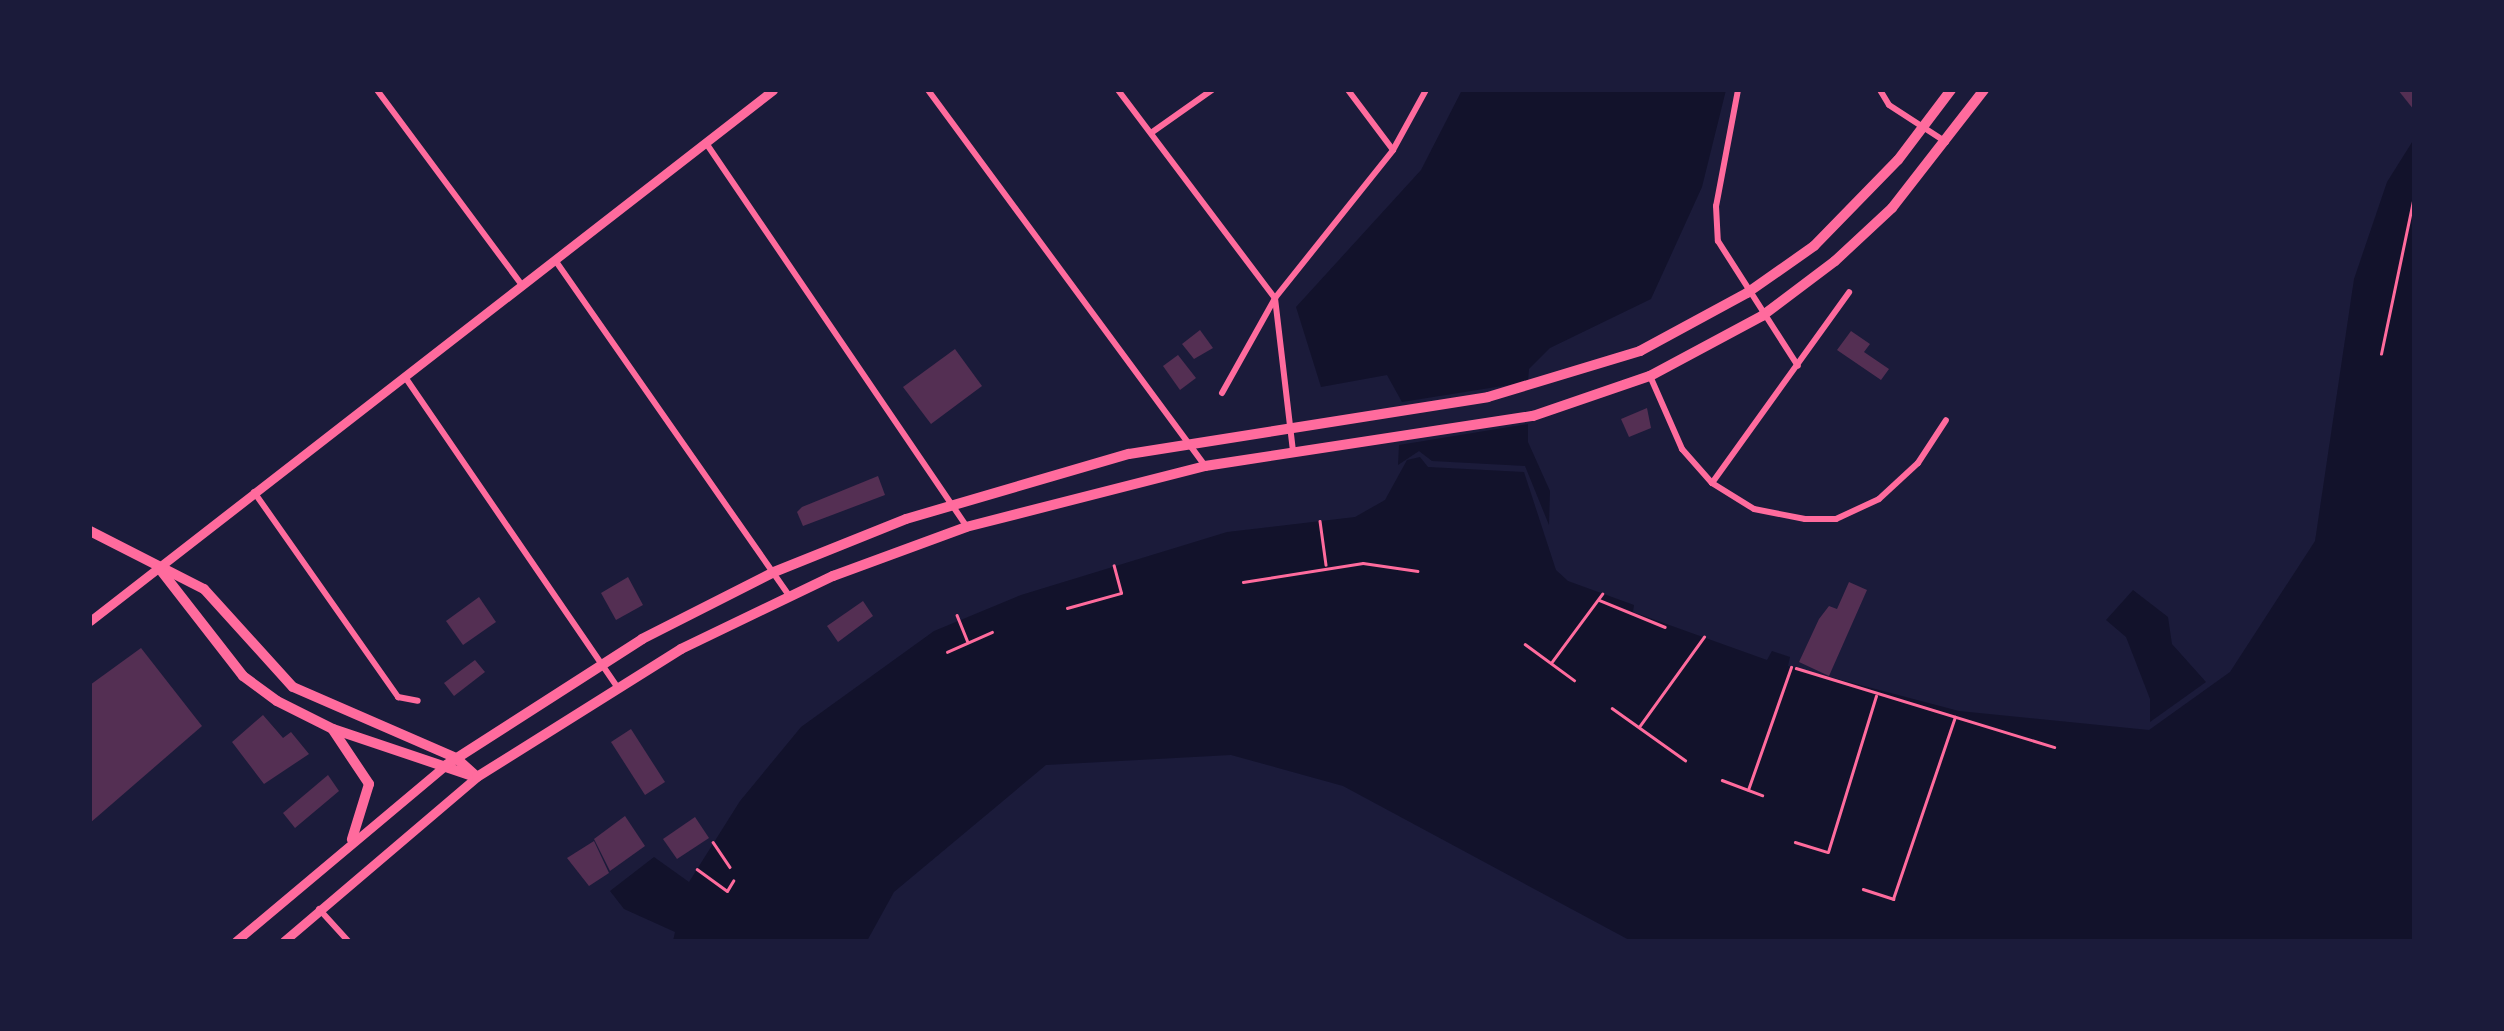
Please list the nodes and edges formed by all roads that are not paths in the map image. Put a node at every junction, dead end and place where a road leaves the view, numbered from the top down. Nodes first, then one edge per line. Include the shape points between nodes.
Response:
1 (378, 90) edge
2 (773, 90) edge
3 (928, 90) edge
4 (1118, 90) edge
5 (1212, 90) edge
6 (1348, 90) edge
7 (1426, 90) edge
8 (1738, 90) edge
9 (1880, 90) edge
10 (1951, 90) edge
11 (1984, 90) edge
12 (1924, 126) junction
13 (1151, 134) junction
14 (1947, 142) junction
15 (706, 143) junction
16 (1393, 150) junction
17 (556, 260) junction
18 (522, 285) junction
19 (1849, 292) dead end
20 (1747, 294) junction
21 (1275, 298) junction
22 (1762, 316) junction
23 (1798, 366) junction
24 (1650, 376) junction
25 (405, 377) junction
26 (1222, 393) dead end
27 (1946, 420) dead end
28 (1290, 424) junction
29 (1188, 441) junction
30 (1294, 452) junction
31 (1205, 466) junction
32 (1712, 482) junction
33 (253, 491) junction
34 (950, 504) junction
35 (966, 526) junction
36 (90, 530) edge
37 (158, 565) junction
38 (774, 572) junction
39 (789, 596) junction
40 (90, 621) edge
41 (601, 663) junction
42 (616, 685) junction
43 (418, 701) dead end
44 (333, 729) junction
45 (456, 758) junction
46 (443, 766) junction
47 (477, 777) junction
48 (352, 839) junction
49 (319, 908) junction
50 (236, 941) edge
51 (284, 941) edge
52 (348, 941) edge

1 - 18 street
2 - 15 main road
3 - 29 street
4 - 13 street
5 - 13 street
6 - 16 street
7 - 16 street
8 - 20 street via 1715,226
9 - 12 street via 1889,104
10 - 12 highway
11 - 14 highway
12 - 14 street
12 - 20 highway via 1814,246
13 - 21 street
14 - 22 highway via 1865,235
15 - 17 main road
15 - 34 street
16 - 21 street
17 - 18 main road
17 - 38 street
18 - 25 main road
19 - 23 street
20 - 22 street
20 - 28 highway via 1640,351 1564,379 1488,398
21 - 26 street
21 - 28 street
22 - 23 street
22 - 24 highway
23 - 32 street
24 - 30 highway via 1533,416
24 - 32 street via 1682,450
25 - 33 main road
25 - 41 street
27 - 32 street via 1895,488 1848,516 1774,514 1735,500
28 - 29 highway
28 - 30 street
29 - 31 street
29 - 34 highway
30 - 31 highway
31 - 35 highway
33 - 37 main road
33 - 43 street via 398,697
34 - 35 street
34 - 38 highway
35 - 39 highway
36 - 37 highway
37 - 40 main road
37 - 44 highway via 243,676
37 - 45 highway via 204,590 293,687
38 - 39 street
38 - 41 highway
39 - 42 highway
41 - 42 street
41 - 45 highway
42 - 47 highway
44 - 46 highway
44 - 48 highway via 369,784
45 - 46 highway
45 - 47 highway
46 - 47 highway
46 - 48 main road
47 - 49 main road
48 - 50 main road
49 - 51 main road
49 - 52 street

